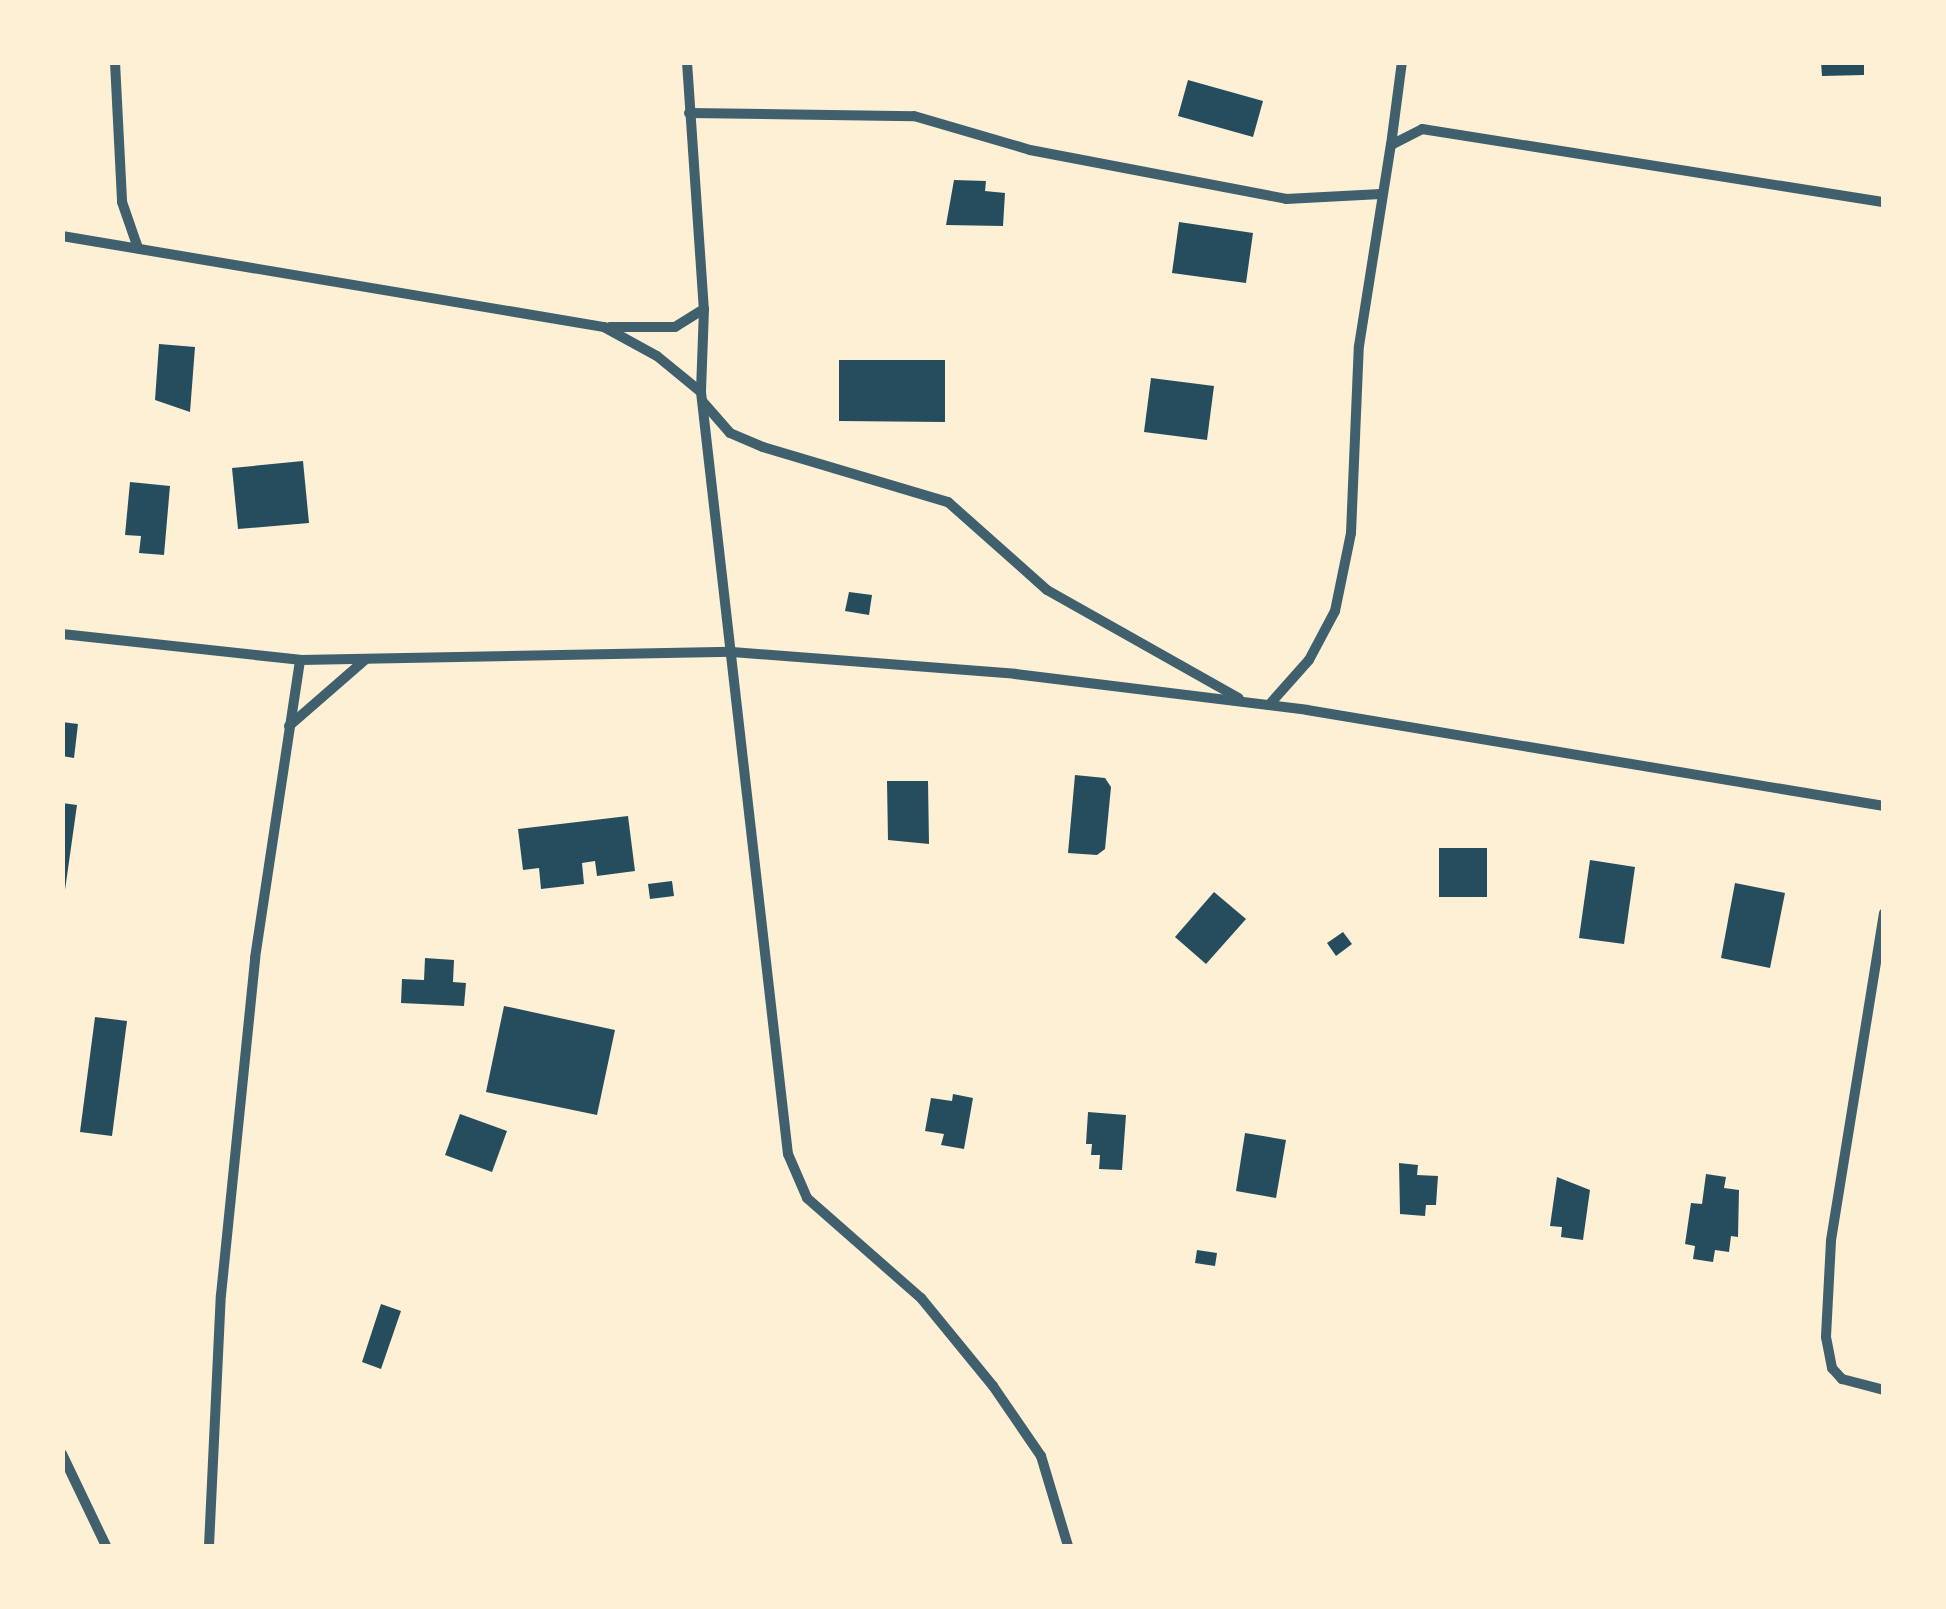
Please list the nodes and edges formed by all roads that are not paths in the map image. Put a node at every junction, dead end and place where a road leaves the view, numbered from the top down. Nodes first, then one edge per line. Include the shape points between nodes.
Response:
1 (115, 62) edge
2 (687, 62) edge
3 (1402, 62) edge
4 (689, 113) junction
5 (1391, 146) junction
6 (1381, 194) junction
7 (1884, 202) edge
8 (62, 236) edge
9 (138, 248) junction
10 (704, 310) junction
11 (604, 327) junction
12 (701, 397) junction
13 (62, 634) edge
14 (732, 652) junction
15 (366, 659) junction
16 (300, 660) junction
17 (1245, 702) junction
18 (1268, 704) junction
19 (289, 727) junction
20 (1884, 806) edge
21 (1884, 914) edge
22 (1884, 1390) edge
23 (62, 1454) edge
24 (106, 1546) edge
25 (209, 1546) edge
26 (1068, 1546) edge

1 - 9 street via 122,202
2 - 4 street
3 - 5 street
4 - 6 street via 914,116 1030,150 1286,200
4 - 10 street
5 - 6 street
5 - 7 street via 1422,129
6 - 18 street via 1359,346 1351,533 1335,611 1309,660
8 - 9 street
9 - 11 street
10 - 11 street via 674,327
10 - 12 street
11 - 12 street via 658,356
12 - 14 street
12 - 17 street via 730,434 948,502 1048,590
13 - 16 street
14 - 15 street
14 - 17 street via 1015,674
14 - 26 street via 788,1154 806,1198 920,1298 993,1386 1041,1456
15 - 16 street
15 - 19 street
16 - 19 street
17 - 18 street
18 - 20 street
19 - 25 street via 255,958 221,1294
21 - 22 street via 1830,1242 1826,1337 1828,1357 1842,1379
23 - 24 street

